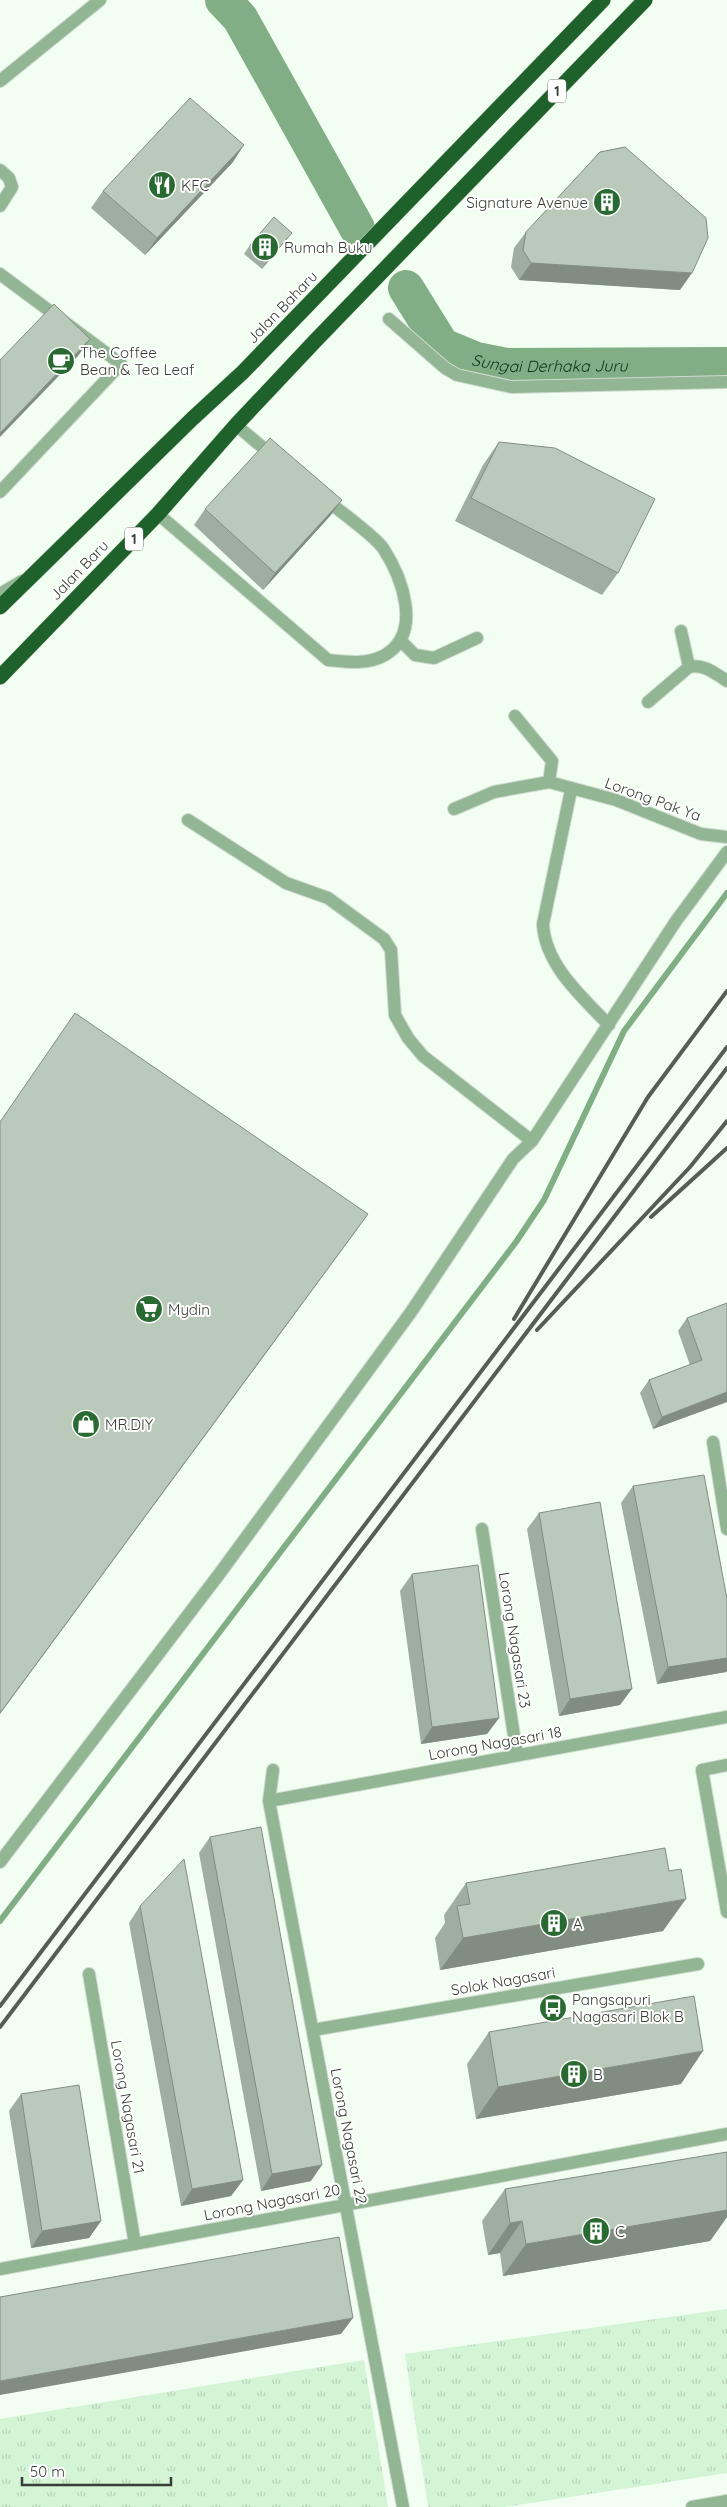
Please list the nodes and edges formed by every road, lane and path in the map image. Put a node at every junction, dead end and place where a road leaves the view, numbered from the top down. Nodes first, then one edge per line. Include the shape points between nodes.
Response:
1 (100, 0) edge
2 (602, 0) edge
3 (645, 0) edge
4 (0, 81) edge
5 (0, 170) edge
6 (0, 206) edge
7 (0, 274) edge
8 (389, 319) dead end
9 (727, 382) edge
10 (236, 425) junction
11 (286, 468) edge
12 (0, 492) edge
13 (317, 492) edge
14 (158, 514) junction
15 (31, 576) junction
16 (0, 594) edge
17 (0, 607) edge
18 (681, 631) dead end
19 (477, 638) dead end
20 (400, 640) junction
21 (689, 667) junction
22 (0, 676) edge
23 (727, 681) edge
24 (648, 702) dead end
25 (515, 716) dead end
26 (549, 782) junction
27 (570, 790) junction
28 (454, 809) dead end
29 (188, 820) dead end
30 (727, 837) edge
31 (727, 852) edge
32 (609, 1025) junction
33 (532, 1141) junction
34 (713, 1442) dead end
35 (482, 1529) dead end
36 (727, 1529) edge
37 (727, 1716) edge
38 (517, 1755) junction
39 (727, 1765) edge
40 (273, 1770) dead end
41 (269, 1801) junction
42 (0, 1862) edge
43 (727, 1912) edge
44 (698, 1964) dead end
45 (89, 1974) dead end
46 (313, 2030) junction
47 (727, 2134) edge
48 (346, 2205) junction
49 (135, 2244) junction
50 (0, 2269) edge
51 (727, 2501) edge
52 (403, 2507) edge
53 (692, 2507) edge

1 - 4 street
2 - 15 highway, Jalan Baharu / 1 via 243,372
3 - 10 highway, Jalan Baru / 1
5 - 6 street via 9,178 12,187
7 - 12 street via 121,364
8 - 9 street via 445,368 511,387
10 - 11 street
10 - 14 highway, Jalan Baru / 1
13 - 20 street via 382,547 400,582 408,616
14 - 20 street via 328,660 356,663 384,656
14 - 22 highway, Jalan Baru / 1
15 - 16 street
15 - 17 highway, Jalan Baharu / 1
18 - 21 street
19 - 20 street via 434,658 415,655
21 - 23 street via 695,665 709,669
21 - 24 street
25 - 26 street via 552,761
26 - 27 street, Lorong Pak Ya
26 - 28 street via 494,792
27 - 30 street, Lorong Pak Ya via 616,800 701,834
27 - 32 street via 543,924 544,938 548,952 573,987
29 - 33 street via 286,883 328,898 384,939 391,950 395,1015 408,1038 423,1056
31 - 32 street via 676,921
32 - 33 street
33 - 42 street via 513,1159 411,1312 220,1574
34 - 36 street
35 - 38 street, Lorong Nagasari 23
37 - 38 street, Lorong Nagasari 18
38 - 41 street, Lorong Nagasari 18
39 - 43 street via 702,1770
40 - 41 street, Lorong Nagasari 22
41 - 46 street, Lorong Nagasari 22
44 - 46 street, Solok Nagasari
45 - 49 street, Lorong Nagasari 21
46 - 48 street, Lorong Nagasari 22
47 - 48 street, Lorong Nagasari 20
48 - 49 street, Lorong Nagasari 20
48 - 52 street, Lorong Nagasari 22
49 - 50 street, Lorong Nagasari 20
51 - 53 street

